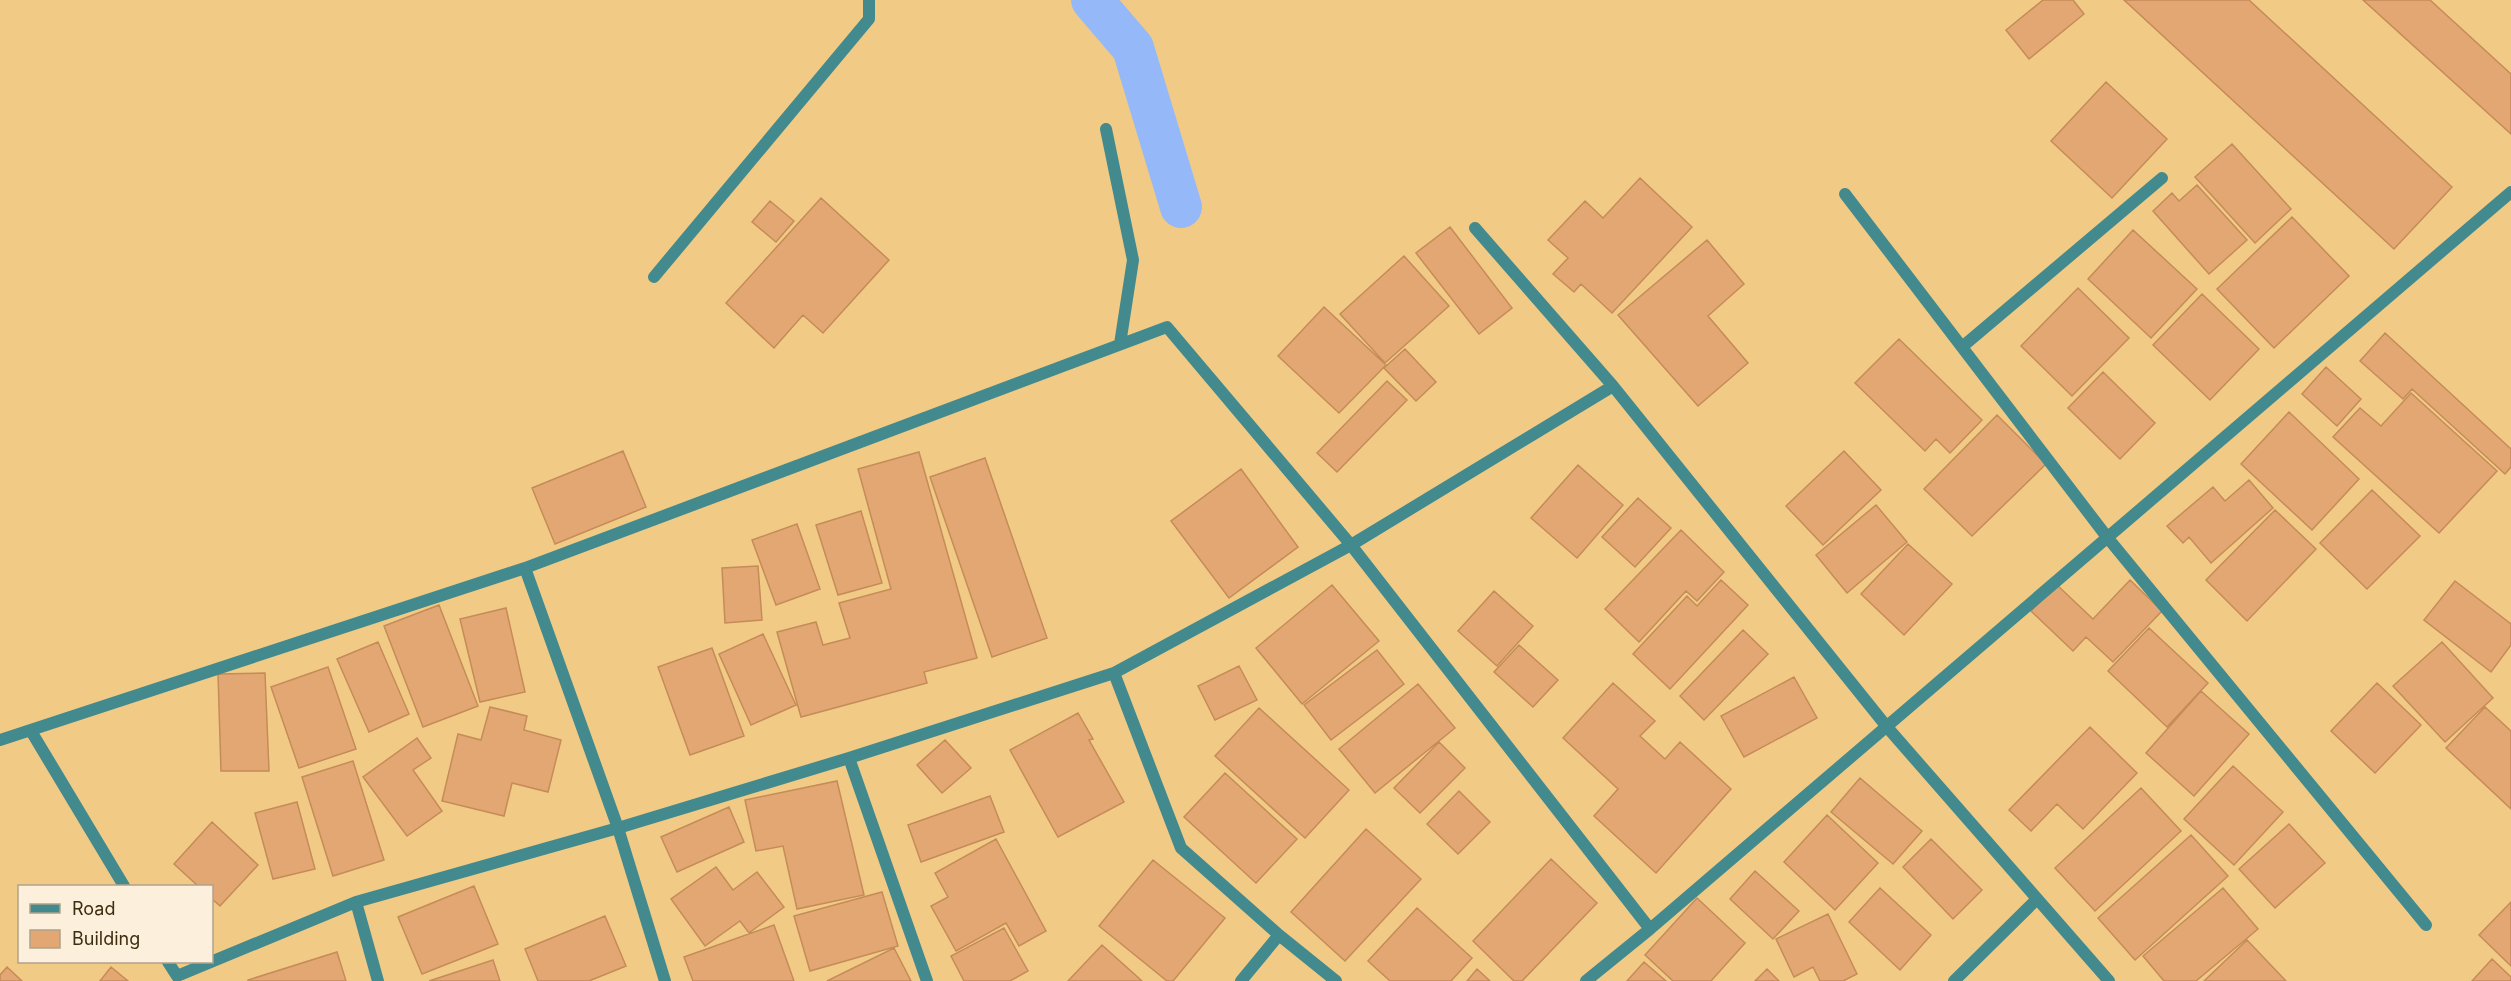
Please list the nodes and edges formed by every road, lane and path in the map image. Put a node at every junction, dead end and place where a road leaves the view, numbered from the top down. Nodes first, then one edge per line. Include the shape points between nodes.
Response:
1 (869, 0) edge
2 (1106, 129) dead end
3 (2162, 178) dead end
4 (2511, 192) edge
5 (1845, 194) dead end
6 (1475, 228) dead end
7 (654, 277) dead end
8 (1120, 345) junction
9 (1962, 347) junction
10 (1612, 386) junction
11 (2108, 537) junction
12 (1351, 545) junction
13 (525, 568) junction
14 (1114, 673) junction
15 (1887, 727) junction
16 (32, 731) junction
17 (0, 740) edge
18 (849, 758) junction
19 (618, 828) junction
20 (123, 885) edge
21 (2037, 899) junction
22 (356, 902) junction
23 (2426, 925) dead end
24 (1650, 929) junction
25 (1279, 935) junction
26 (169, 963) edge
27 (177, 979) edge
28 (378, 981) edge
29 (665, 981) edge
30 (927, 981) edge
31 (1241, 981) edge
32 (1336, 981) edge
33 (1586, 981) edge
34 (1954, 981) edge
35 (2109, 981) edge

1 - 7 street via 869,19
2 - 8 street via 1133,260
3 - 9 street
4 - 11 street
5 - 9 street
6 - 10 street
8 - 12 street via 1167,327
8 - 13 street
9 - 11 street
10 - 12 street
10 - 15 street
11 - 15 street
11 - 23 street
12 - 14 street
12 - 24 street
13 - 16 street
13 - 19 street
14 - 18 street
14 - 25 street via 1181,848
15 - 21 street
15 - 24 street
16 - 17 street
16 - 20 street
18 - 19 street
18 - 30 street
19 - 22 street
19 - 29 street
21 - 34 street
21 - 35 street
22 - 27 street
22 - 28 street
24 - 33 street
25 - 31 street
25 - 32 street
26 - 27 street

